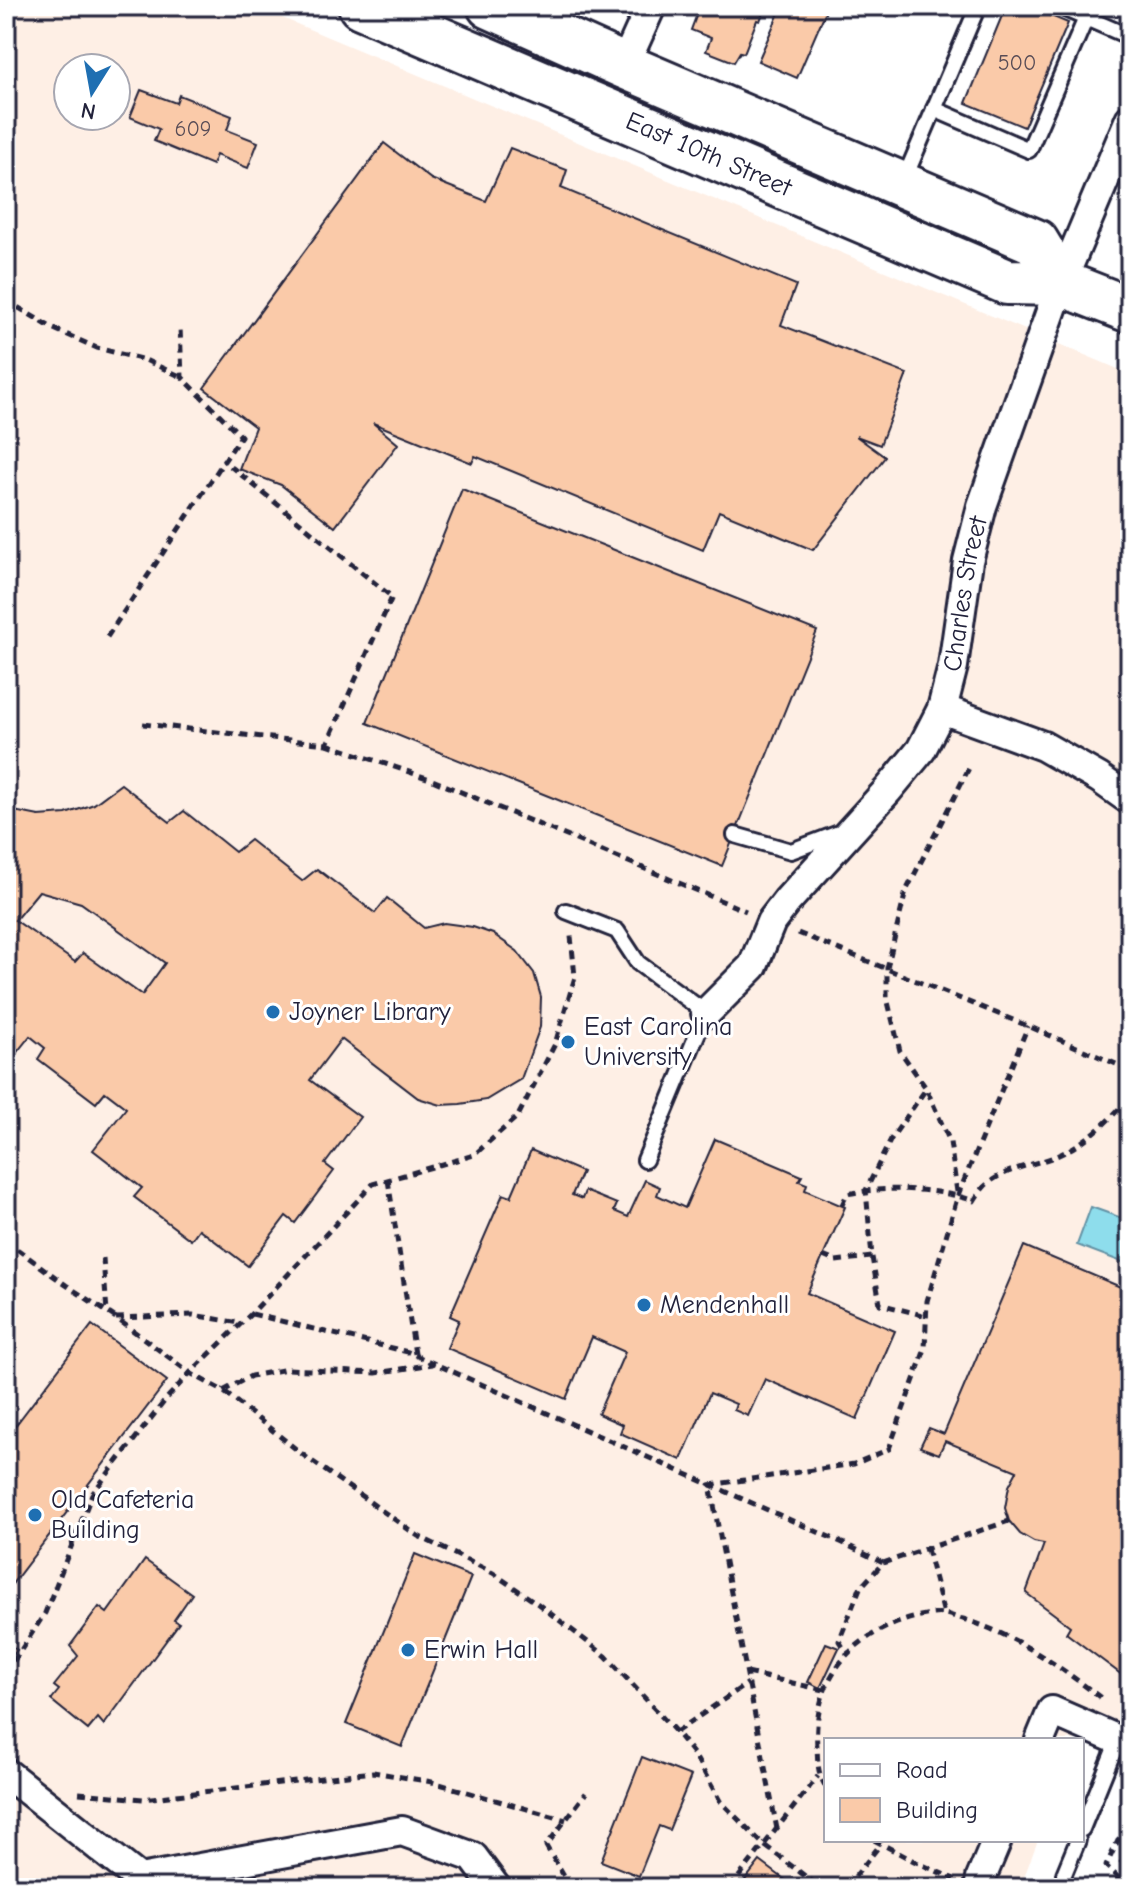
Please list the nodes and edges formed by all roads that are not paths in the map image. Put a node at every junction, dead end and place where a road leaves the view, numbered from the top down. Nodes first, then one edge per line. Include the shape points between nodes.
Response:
1 (361, 6) edge
2 (490, 6) edge
3 (651, 6) edge
4 (978, 6) edge
5 (1058, 6) edge
6 (1086, 18) junction
7 (1130, 37) edge
8 (624, 66) junction
9 (934, 109) junction
10 (1130, 119) edge
11 (902, 184) junction
12 (1061, 283) junction
13 (1130, 310) edge
14 (942, 709) junction
15 (1130, 800) edge
16 (855, 826) junction
17 (735, 835) dead end
18 (566, 911) dead end
19 (706, 1013) junction
20 (645, 1160) dead end
21 (1041, 1738) edge
22 (1124, 1742) edge
23 (6, 1773) edge
24 (1084, 1825) edge
25 (996, 1842) edge
26 (1077, 1842) edge
27 (1064, 1874) dead end
28 (146, 1884) edge
29 (967, 1884) edge
30 (496, 1888) edge

1 - 12 main road, East 10th Street via 1007,282
2 - 8 main road, East 10th Street
3 - 8 street
4 - 9 lane
5 - 6 lane
6 - 7 lane
6 - 9 lane via 1029,150
8 - 11 main road, East 10th Street
9 - 11 lane
10 - 12 street, Charles Street
11 - 12 main road, East 10th Street via 1036,242
12 - 13 main road, East 10th Street
12 - 14 street, Charles Street via 982,506
14 - 15 street via 1043,746
14 - 16 street, Charles Street via 921,750
16 - 17 lane via 791,851
16 - 19 street, Charles Street via 771,922 753,966
18 - 19 lane via 617,931 638,963
19 - 20 lane
21 - 22 street via 1052,1711
22 - 24 lane
23 - 28 street
25 - 29 street via 981,1878
26 - 27 lane
28 - 30 street via 402,1831 473,1857

